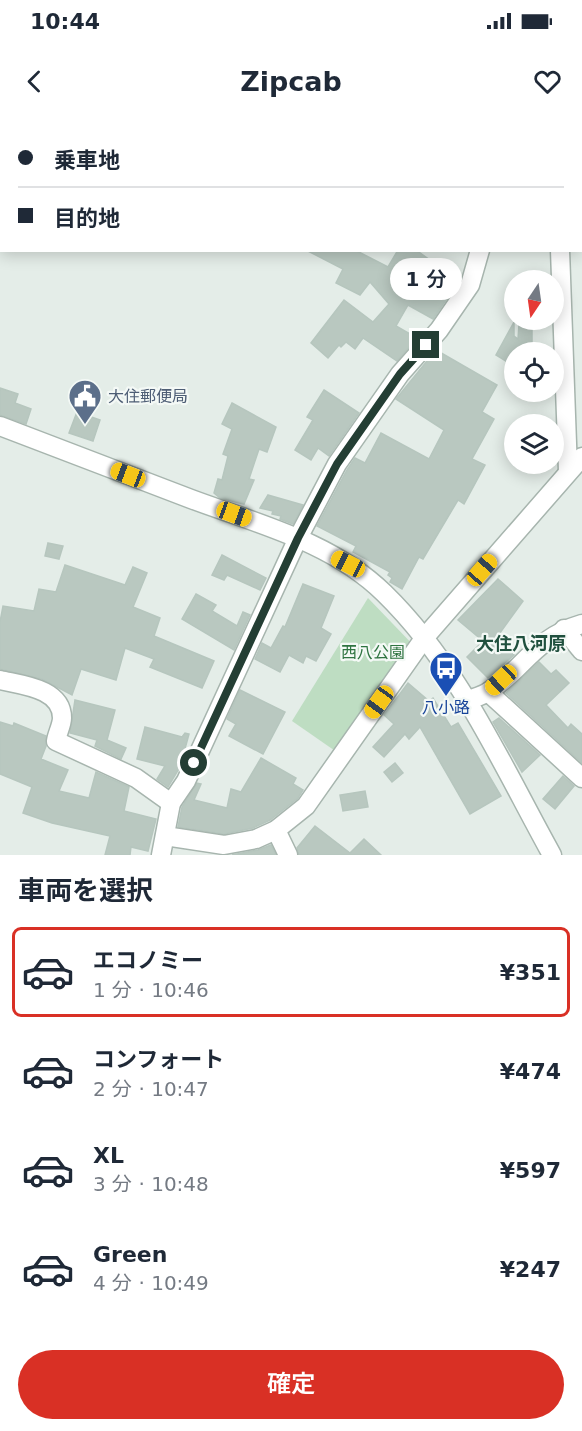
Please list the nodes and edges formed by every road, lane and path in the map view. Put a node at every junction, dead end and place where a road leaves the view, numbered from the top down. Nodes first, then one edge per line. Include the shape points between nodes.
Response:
1 (479, 252) edge
2 (560, 252) edge
3 (1, 430) edge
4 (582, 457) edge
5 (568, 471) junction
6 (298, 538) junction
7 (582, 624) edge
8 (564, 629) junction
9 (425, 637) junction
10 (582, 651) edge
11 (0, 680) edge
12 (488, 692) junction
13 (466, 701) junction
14 (582, 778) edge
15 (171, 802) junction
16 (276, 830) junction
17 (165, 836) junction
18 (160, 855) edge
19 (288, 855) edge
20 (552, 855) edge

1 - 6 street via 470,285 439,330 400,374 337,464
2 - 5 street
3 - 6 street
4 - 5 street
5 - 9 street
6 - 9 street via 348,564 384,592
6 - 15 street via 186,781
7 - 8 street
8 - 10 street
8 - 12 street via 542,643
9 - 13 street via 451,671
9 - 16 street via 306,806
11 - 15 street via 43,691 56,701 62,717 56,741 136,778
12 - 13 street
12 - 14 street
13 - 20 street
15 - 17 street
16 - 17 street via 256,839 224,845
16 - 19 street
17 - 18 street

